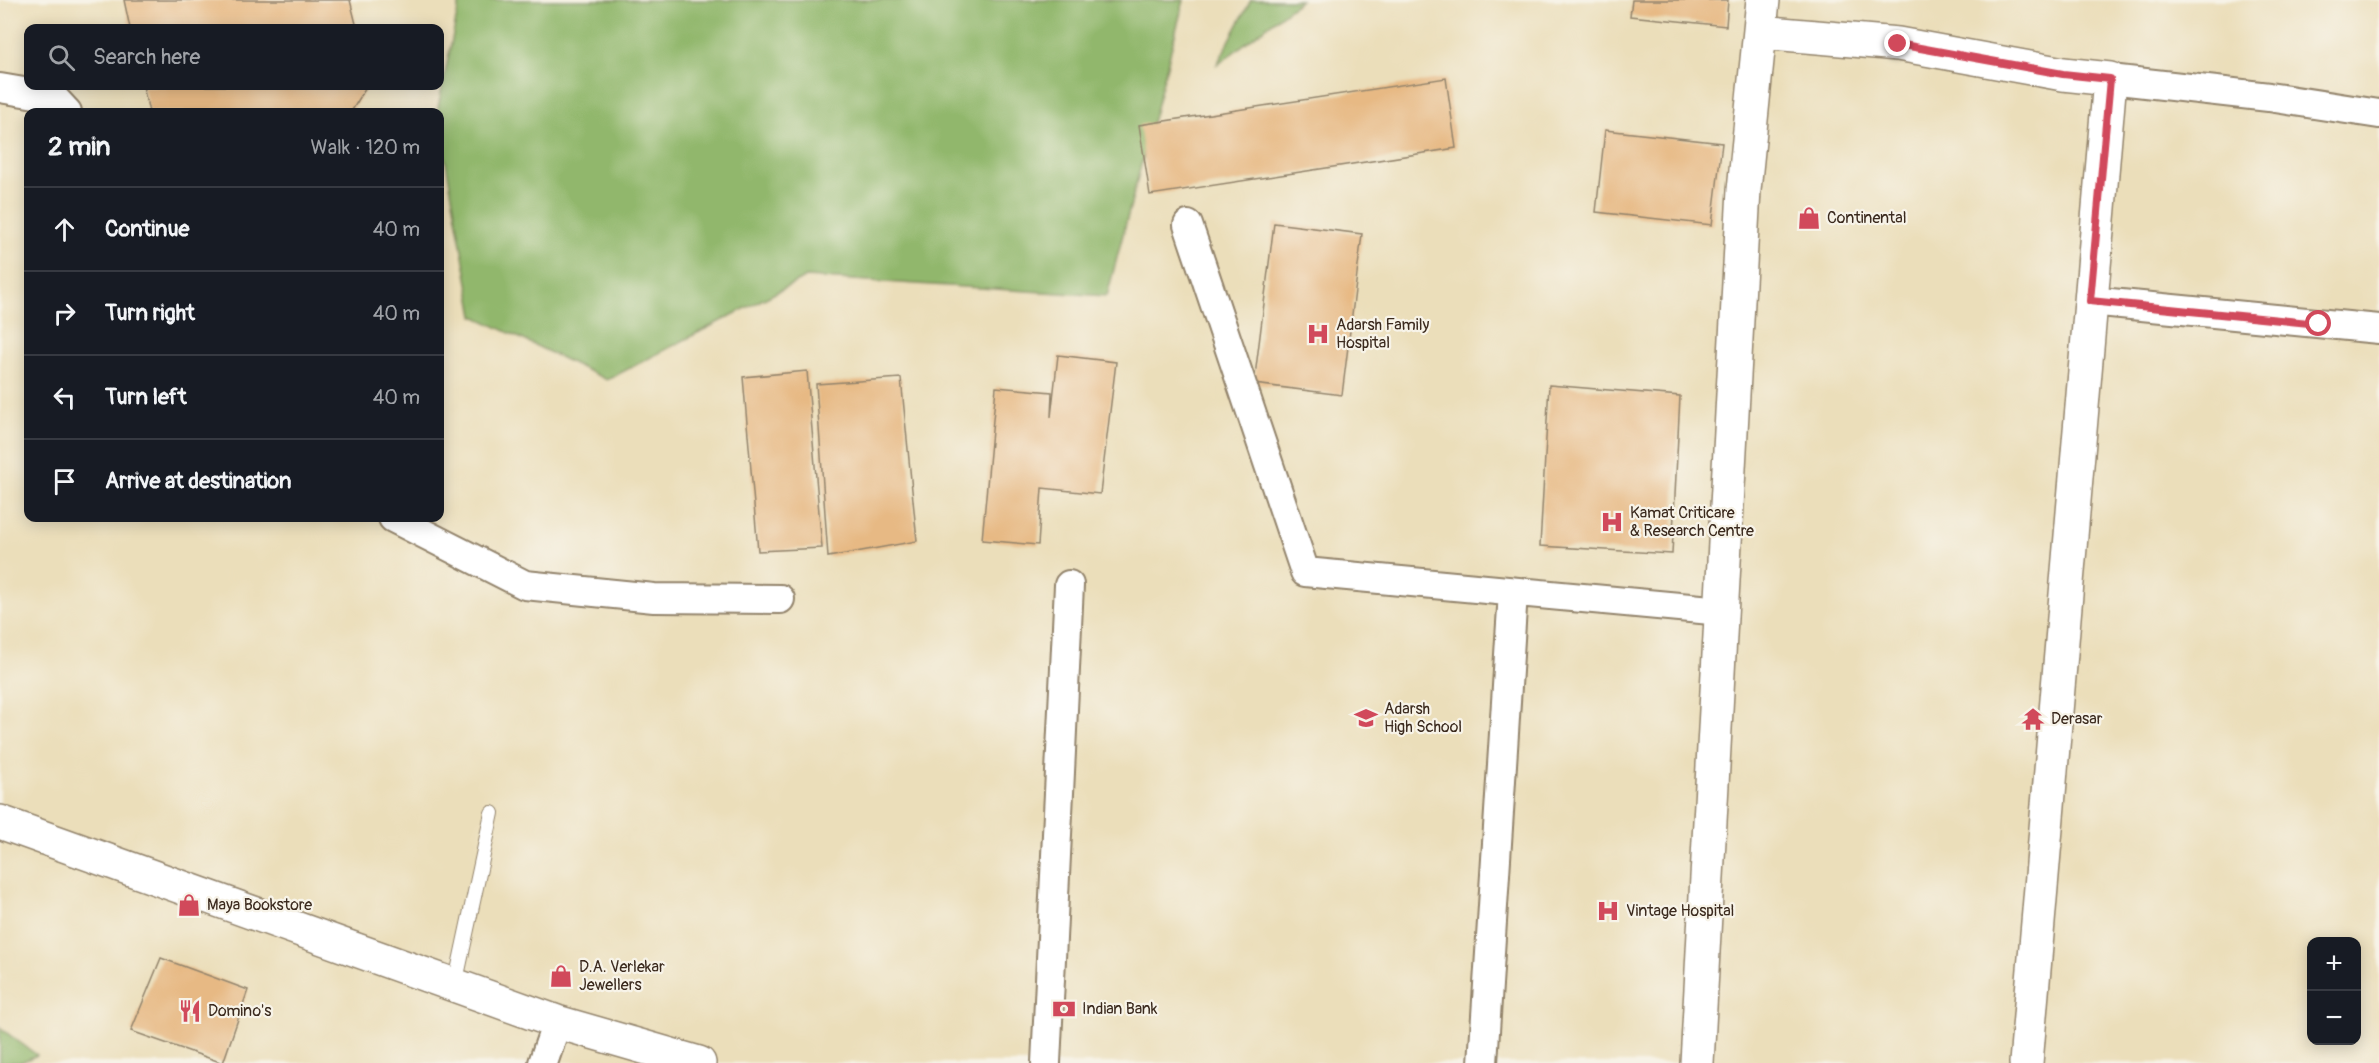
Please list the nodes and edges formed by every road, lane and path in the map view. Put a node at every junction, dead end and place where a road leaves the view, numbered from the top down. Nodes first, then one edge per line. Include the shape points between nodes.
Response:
1 (1762, 16) edge
2 (2110, 79) junction
3 (0, 88) edge
4 (63, 108) edge
5 (2379, 114) edge
6 (1188, 225) dead end
7 (2090, 301) junction
8 (2379, 329) edge
9 (401, 522) edge
10 (1069, 585) dead end
11 (1513, 592) junction
12 (780, 599) dead end
13 (1722, 611) junction
14 (492, 813) dead end
15 (0, 822) edge
16 (455, 986) junction
17 (557, 1022) junction
18 (543, 1063) edge
19 (699, 1063) edge
20 (1046, 1063) edge
21 (1483, 1063) edge
22 (1696, 1063) edge
23 (2026, 1063) edge

1 - 2 street via 2063,74
1 - 13 street via 1744,190
2 - 5 street
2 - 7 street
3 - 4 street via 53,97
6 - 11 street via 1305,572
7 - 8 street
7 - 23 street
9 - 12 street via 525,585 654,598
10 - 20 street
11 - 13 street
11 - 21 street
13 - 22 street
14 - 16 lane
15 - 16 street
16 - 17 street
17 - 18 street
17 - 19 street

